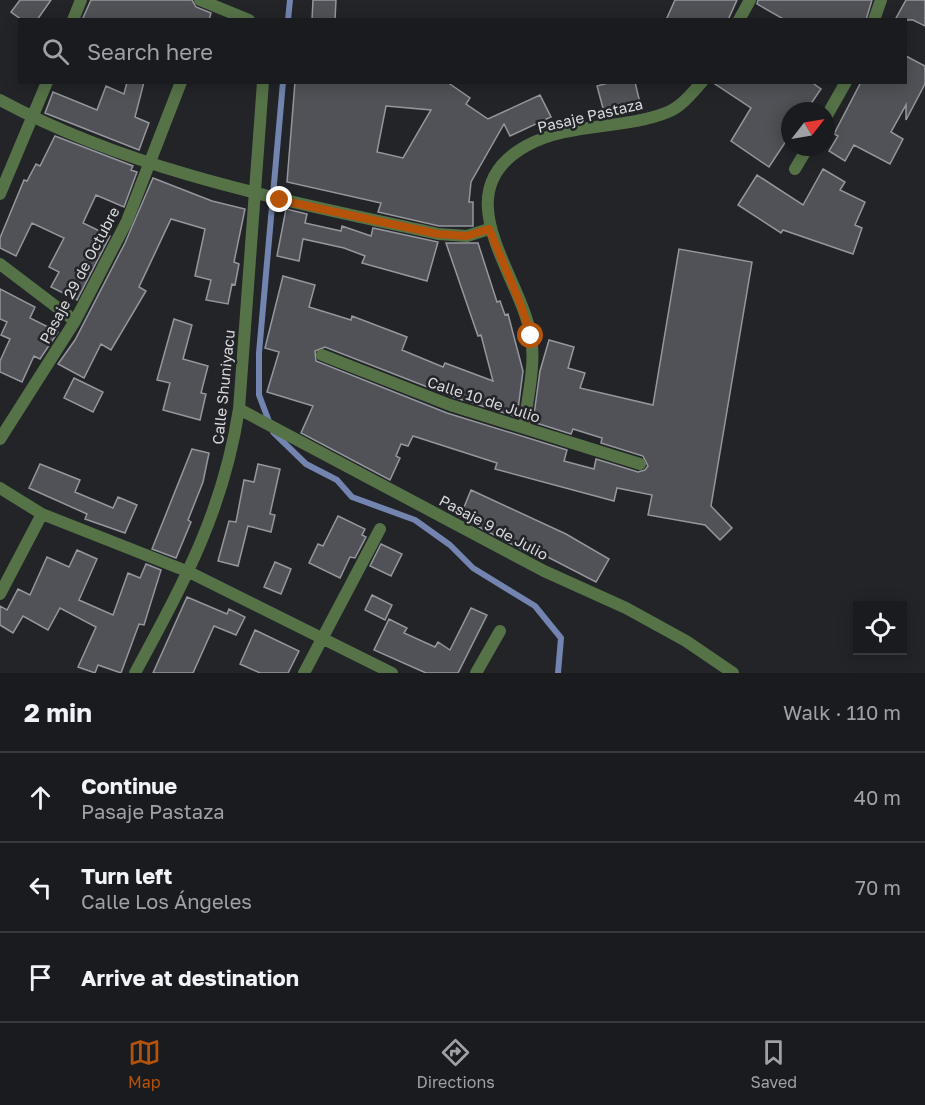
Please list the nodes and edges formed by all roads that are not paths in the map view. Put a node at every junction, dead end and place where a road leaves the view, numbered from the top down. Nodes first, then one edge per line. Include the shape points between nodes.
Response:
1 (81, 0) edge
2 (200, 0) edge
3 (750, 0) edge
4 (881, 0) edge
5 (74, 18) edge
6 (244, 18) edge
7 (740, 18) edge
8 (875, 18) edge
9 (46, 84) edge
10 (180, 84) edge
11 (263, 84) edge
12 (700, 84) edge
13 (845, 84) edge
14 (0, 100) edge
15 (835, 102) edge
16 (33, 117) junction
17 (803, 156) edge
18 (149, 161) junction
19 (795, 169) dead end
20 (0, 194) edge
21 (254, 194) junction
22 (489, 229) junction
23 (0, 264) edge
24 (75, 321) junction
25 (322, 355) dead end
26 (239, 409) junction
27 (524, 428) junction
28 (0, 439) edge
29 (640, 464) dead end
30 (0, 488) edge
31 (42, 514) junction
32 (380, 528) dead end
33 (189, 572) junction
34 (0, 594) edge
35 (500, 632) dead end
36 (322, 640) junction
37 (135, 673) edge
38 (304, 673) edge
39 (392, 673) edge
40 (476, 673) edge
41 (733, 673) edge

1 - 5 street
2 - 6 street
3 - 7 street
4 - 8 street
9 - 16 street
10 - 18 street, Pasaje 29 de Octubre
11 - 21 street, Calle Shuniyacu
12 - 22 street, Pasaje Pastaza via 669,112 564,134 528,145 508,158 493,178 488,198
13 - 15 street
14 - 16 street
16 - 18 street via 84,140
16 - 20 street
17 - 19 street
18 - 21 street
18 - 24 street, Pasaje 29 de Octubre via 127,221
21 - 22 street via 438,234 467,236
21 - 26 street, Calle Shuniyacu
22 - 27 street, Pasaje Pastaza via 531,336
23 - 24 street
24 - 28 street, Pasaje 29 de Octubre
25 - 27 street, Calle 10 de Julio via 450,405
26 - 33 street, Calle Shuniyacu via 218,501
26 - 41 street, Pasaje 9 de Julio via 544,571 626,608
27 - 29 street, Calle 10 de Julio
30 - 31 street
31 - 33 street
31 - 34 street
32 - 36 street
33 - 36 street
33 - 37 street, Calle Shuniyacu
35 - 40 street
36 - 38 street
36 - 39 street

